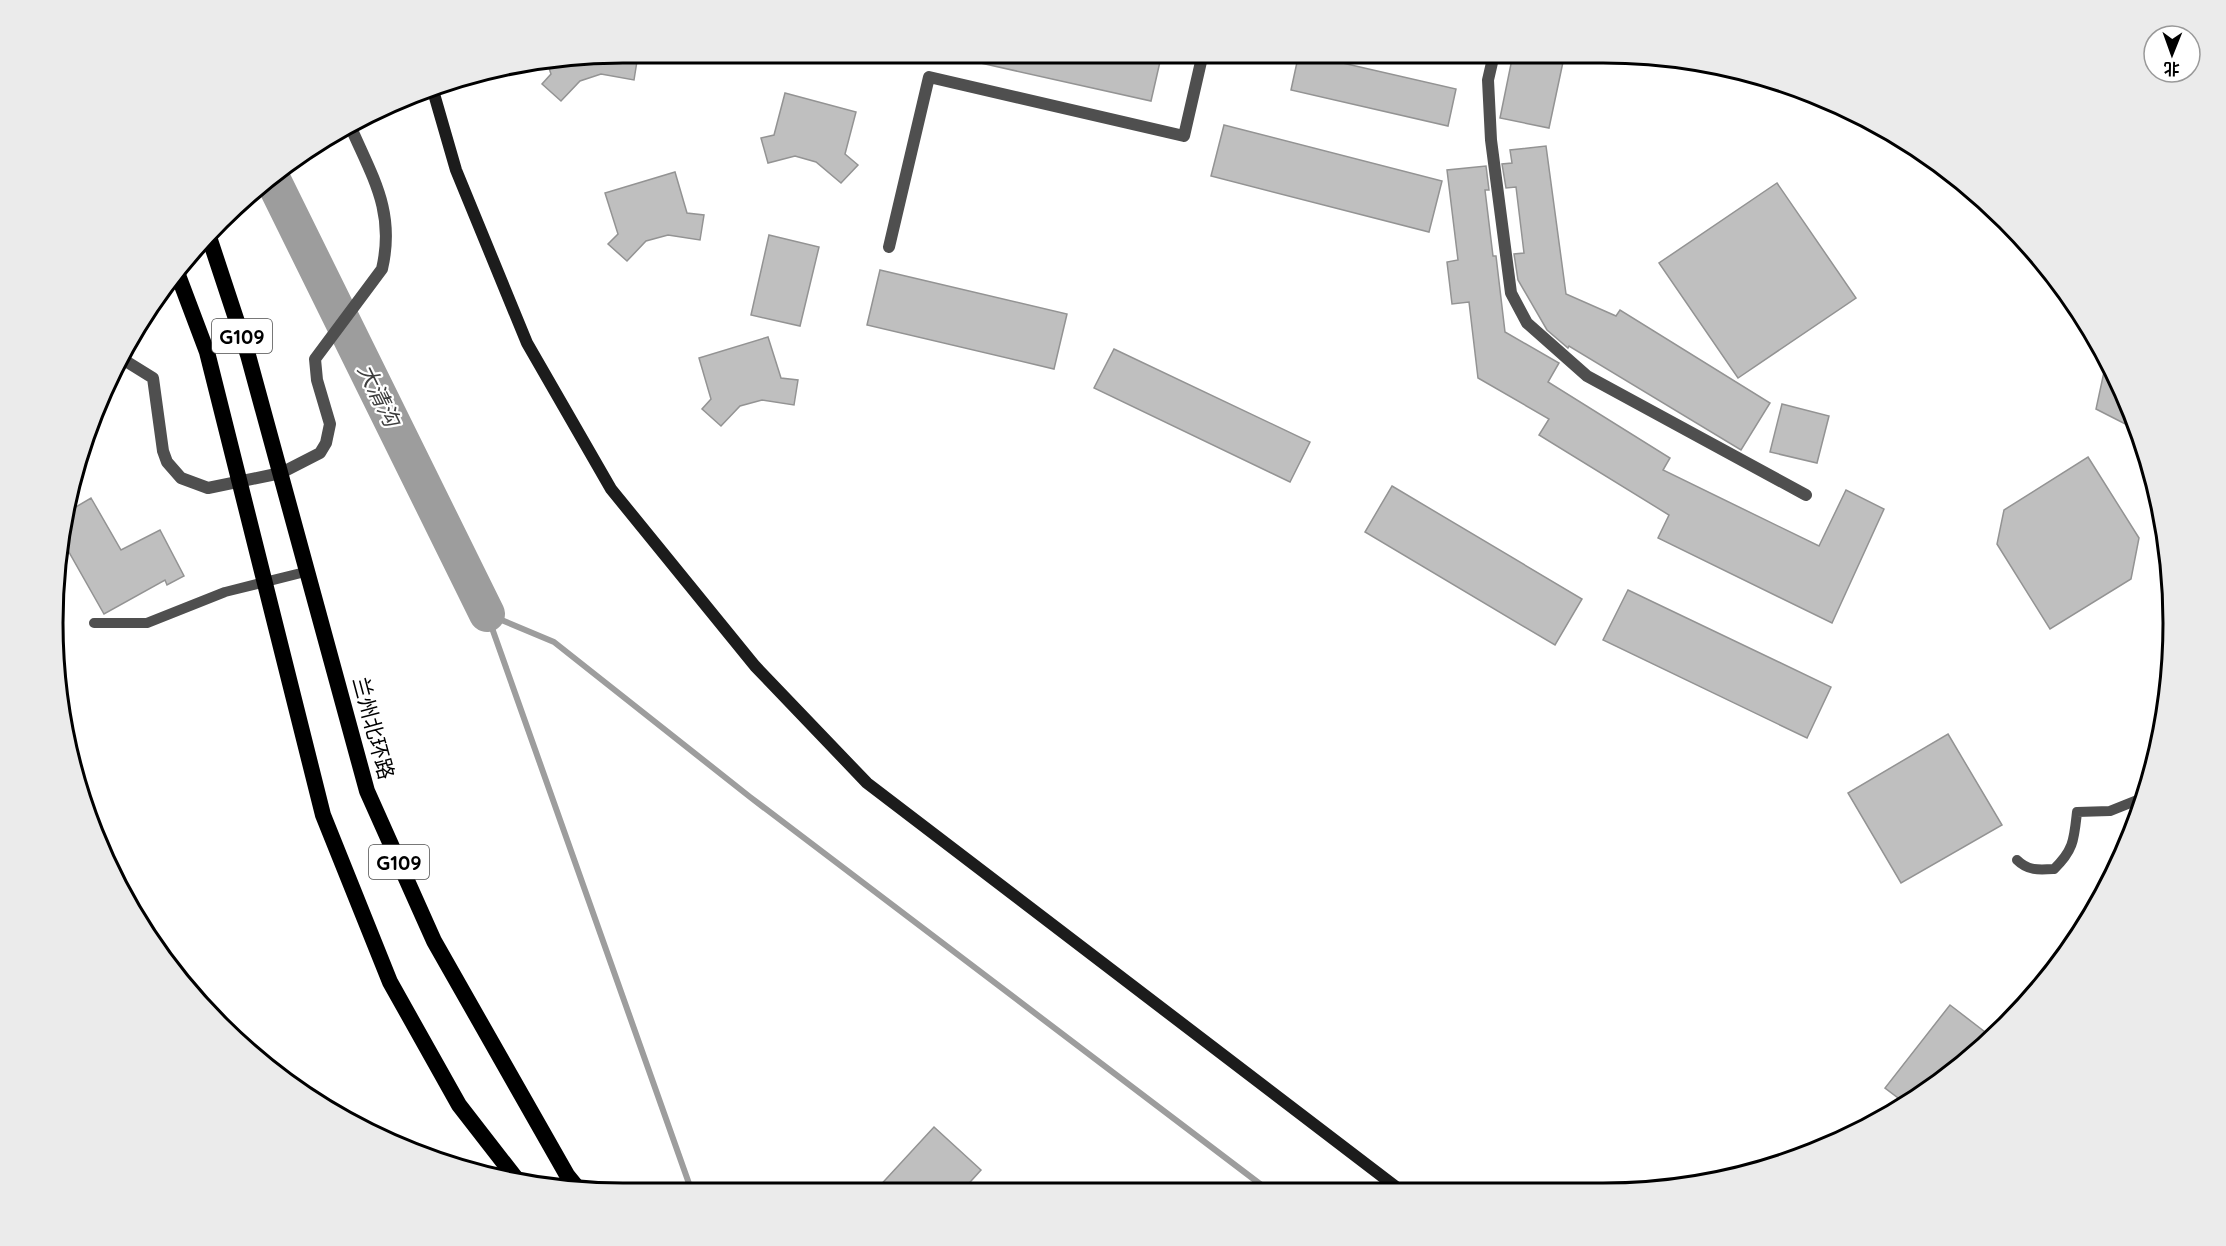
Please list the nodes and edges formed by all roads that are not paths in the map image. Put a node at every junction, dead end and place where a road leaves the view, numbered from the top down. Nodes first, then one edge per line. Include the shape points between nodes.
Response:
1 (1201, 63) edge
2 (1492, 63) edge
3 (435, 96) edge
4 (353, 133) edge
5 (211, 244) edge
6 (889, 247) dead end
7 (180, 281) edge
8 (128, 362) edge
9 (1806, 495) dead end
10 (309, 571) junction
11 (265, 583) junction
12 (94, 623) dead end
13 (2133, 802) edge
14 (2017, 860) dead end
15 (510, 1171) edge
16 (571, 1180) edge
17 (1391, 1183) edge

1 - 6 street via 1184,136 928,77
2 - 9 street via 1488,80 1491,140 1511,293 1527,323 1587,376
3 - 17 main road via 456,170 527,343 611,489 755,666 867,783
4 - 8 street via 382,195 387,235 382,269 315,359 316,380 330,424 320,453 281,473 208,488 181,478 167,462 153,378
5 - 10 highway, 兰州北环路 / G109 via 248,356
7 - 11 highway, G109 via 207,352
10 - 11 lane
10 - 16 highway, 兰州北环路 / G109 via 367,791 434,941
11 - 12 lane via 225,592 147,623
11 - 15 highway, G109 via 323,815 390,982 459,1105
13 - 14 lane via 2110,811 2077,812 2068,856 2054,869 2035,870 2023,867

